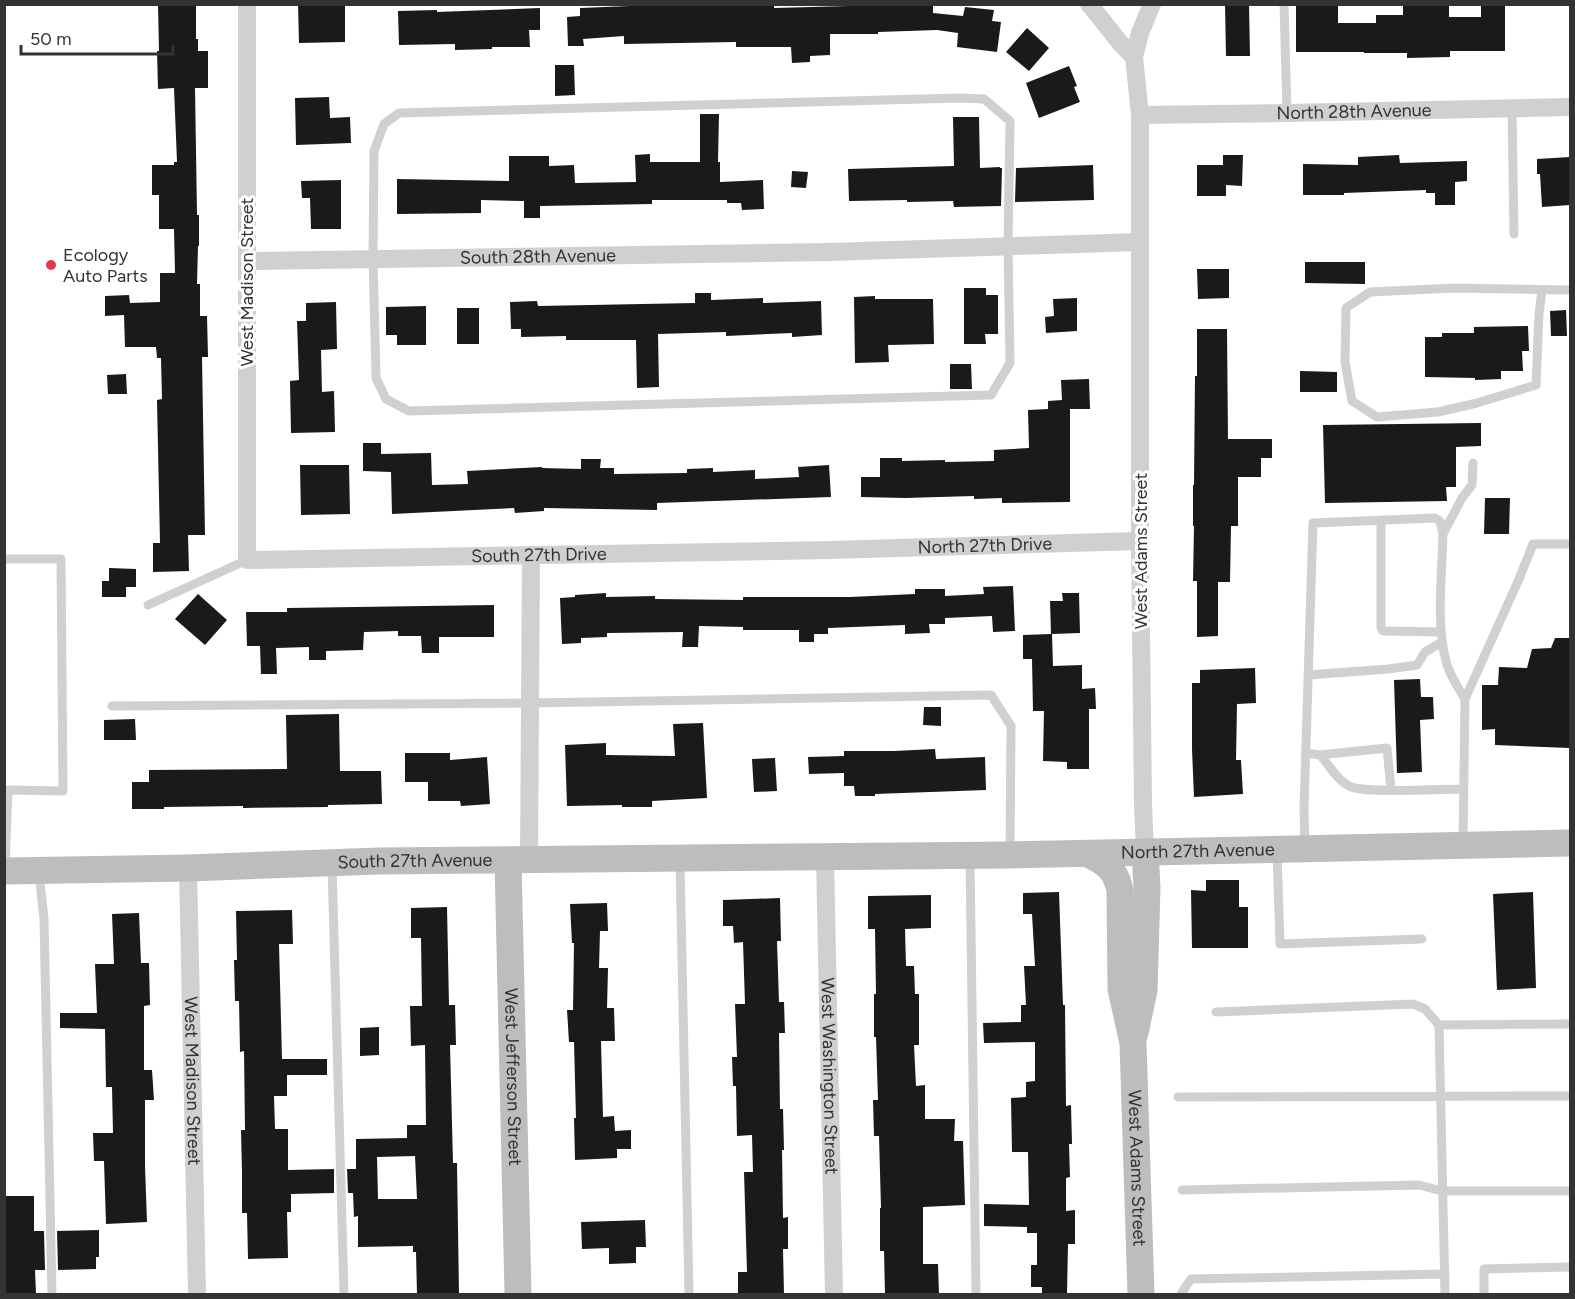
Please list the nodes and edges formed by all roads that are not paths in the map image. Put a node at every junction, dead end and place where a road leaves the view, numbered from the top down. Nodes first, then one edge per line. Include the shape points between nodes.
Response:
1 (247, 4) edge
2 (1089, 4) edge
3 (1152, 4) edge
4 (1284, 4) edge
5 (1134, 57) junction
6 (1570, 107) edge
7 (1512, 108) junction
8 (1287, 113) junction
9 (1140, 115) junction
10 (1514, 234) dead end
11 (1140, 243) junction
12 (1008, 246) junction
13 (373, 259) junction
14 (247, 261) junction
15 (1542, 290) junction
16 (1570, 290) edge
17 (1473, 463) dead end
18 (1381, 520) junction
19 (1443, 534) junction
20 (1140, 541) junction
21 (1570, 544) edge
22 (830, 550) joint
23 (531, 555) junction
24 (4, 559) edge
25 (247, 560) junction
26 (148, 605) dead end
27 (1442, 637) junction
28 (1308, 675) junction
29 (1465, 699) junction
30 (531, 703) junction
31 (112, 706) dead end
32 (1306, 753) junction
33 (1320, 755) junction
34 (1463, 789) junction
35 (6, 790) edge
36 (1391, 790) junction
37 (1570, 843) edge
38 (1463, 845) junction
39 (1277, 849) junction
40 (1305, 849) junction
41 (1145, 852) junction
42 (1088, 854) junction
43 (1010, 855) junction
44 (970, 856) junction
45 (825, 858) junction
46 (680, 859) junction
47 (519, 860) junction
48 (332, 863) junction
49 (188, 868) junction
50 (39, 870) junction
51 (5, 871) edge
52 (1422, 939) dead end
53 (1216, 1012) dead end
54 (1570, 1024) edge
55 (1439, 1026) junction
56 (1133, 1043) junction
57 (1440, 1096) junction
58 (1570, 1096) edge
59 (1178, 1097) dead end
60 (1182, 1190) dead end
61 (1442, 1191) junction
62 (1570, 1191) edge
63 (1570, 1267) edge
64 (1444, 1274) junction
65 (52, 1294) edge
66 (197, 1294) edge
67 (344, 1294) edge
68 (518, 1294) edge
69 (689, 1294) edge
70 (834, 1294) edge
71 (976, 1294) edge
72 (1140, 1294) edge
73 (1181, 1294) edge
74 (1445, 1294) edge
75 (1484, 1294) edge

1 - 14 street, West Madison Street
2 - 5 street
3 - 5 street, West Adams Street
4 - 8 lane
5 - 9 street, West Adams Street
6 - 7 street, North 28th Avenue
7 - 8 street, North 28th Avenue
7 - 10 lane
8 - 9 street, North 28th Avenue
9 - 11 street, West Adams Street
11 - 12 street
11 - 20 street, West Adams Street
12 - 13 street, South 28th Avenue
12 - 13 lane via 1010,121 984,99 960,98 399,113 384,124 374,151
12 - 13 lane via 1010,363 991,395 409,411 386,399 376,378
13 - 14 street, South 28th Avenue
14 - 25 street, West Madison Street
15 - 15 lane via 1454,288 1370,292 1346,308 1345,362 1352,401 1377,417 1438,412 1536,385
15 - 16 lane
17 - 19 lane via 1472,485
18 - 19 lane via 1435,518 1440,521
18 - 27 lane via 1381,628
18 - 28 lane via 1313,523
19 - 27 lane
20 - 22 street, North 27th Drive
20 - 41 street, West Adams Street
21 - 29 lane via 1533,544
22 - 23 street, South 27th Drive
23 - 25 street, South 27th Drive
23 - 30 street, West Jefferson Street
24 - 35 lane via 61,559 63,791
25 - 26 lane
27 - 28 lane via 1417,665
27 - 29 lane via 1446,663
28 - 32 lane
29 - 34 lane
30 - 31 lane
30 - 43 lane via 991,695 1011,726
30 - 47 street, West Jefferson Street
32 - 33 lane
32 - 40 lane
33 - 36 lane via 1341,781 1352,788
33 - 36 lane via 1387,748
34 - 36 lane
34 - 38 lane
35 - 51 lane
37 - 38 main road, North 27th Avenue
38 - 40 main road, North 27th Avenue
39 - 40 main road, North 27th Avenue
39 - 41 main road, North 27th Avenue
39 - 52 lane via 1280,944
41 - 42 main road, North 27th Avenue
41 - 56 main road, West Adams Street via 1144,990
42 - 43 main road, North 27th Avenue
42 - 56 main road, West Adams Street via 1112,869 1117,877 1121,989
43 - 44 main road, North 27th Avenue
44 - 45 main road, North 27th Avenue
44 - 71 lane
45 - 46 main road, South 27th Avenue
45 - 70 street, West Washington Street
46 - 47 main road, South 27th Avenue
46 - 69 lane
47 - 48 main road, South 27th Avenue
47 - 68 main road, West Jefferson Street
48 - 49 main road, South 27th Avenue
48 - 67 lane
49 - 50 main road, South 27th Avenue
49 - 66 street, West Madison Street
50 - 51 main road, South 27th Avenue
50 - 65 lane via 44,919
53 - 55 lane via 1413,1004 1425,1009
54 - 55 lane
55 - 57 lane
56 - 72 main road, West Adams Street
57 - 58 lane
57 - 59 lane
57 - 61 lane
60 - 61 lane via 1419,1185
61 - 62 lane
61 - 64 lane
63 - 75 lane via 1484,1269
64 - 73 lane via 1191,1279
64 - 74 lane

